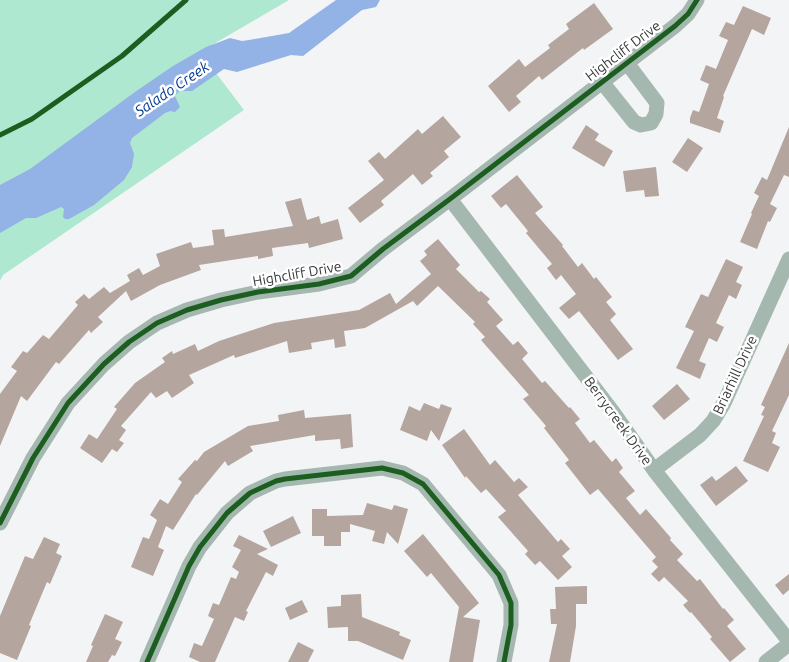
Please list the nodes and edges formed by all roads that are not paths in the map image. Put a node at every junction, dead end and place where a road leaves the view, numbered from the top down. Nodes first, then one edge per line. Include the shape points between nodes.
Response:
1 (697, 0) edge
2 (626, 63) junction
3 (602, 82) junction
4 (450, 199) junction
5 (789, 259) edge
6 (654, 470) junction
7 (0, 523) edge
8 (789, 643) edge
9 (147, 662) edge
10 (504, 662) edge
11 (766, 662) edge

1 - 2 street, Highcliff Drive via 675,26
2 - 3 street, Highcliff Drive
2 - 3 street, Highcliff Drive via 658,103 651,123 641,125 634,122
3 - 4 street, Highcliff Drive
4 - 6 street, Berrycreek Drive
4 - 7 street, Highcliff Drive via 350,276 319,284 258,292 187,310 157,323 129,342 68,403 33,458
5 - 6 street, Briarhill Drive via 713,421
6 - 8 street, Berrycreek Drive
8 - 11 street
9 - 10 street via 200,547 227,514 250,493 285,479 382,468 404,473 423,484 499,575 511,603 511,625

